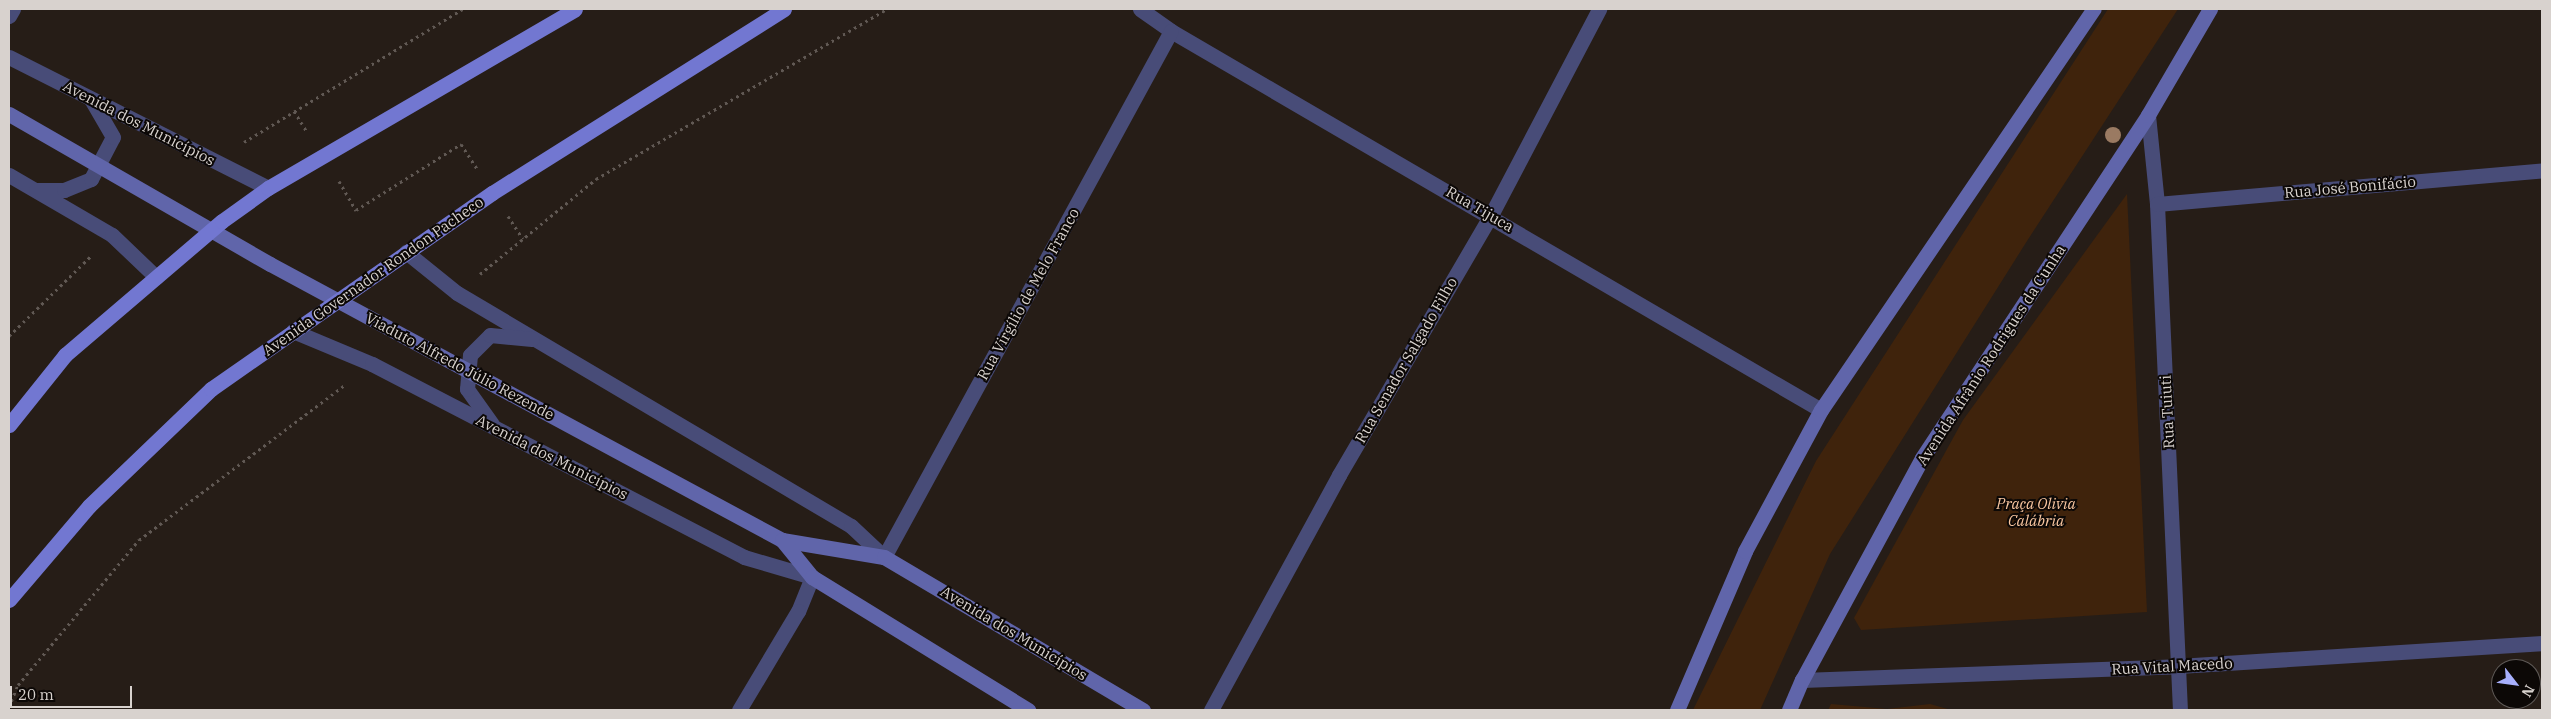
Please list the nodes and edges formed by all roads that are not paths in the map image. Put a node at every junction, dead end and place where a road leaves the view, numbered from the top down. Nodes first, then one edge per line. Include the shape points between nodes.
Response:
1 (13, 9) edge
2 (575, 9) edge
3 (784, 9) edge
4 (1140, 9) edge
5 (1599, 9) edge
6 (2094, 9) edge
7 (2210, 9) edge
8 (9, 16) edge
9 (1171, 30) junction
10 (9, 57) edge
11 (91, 99) junction
12 (9, 114) edge
13 (2148, 115) junction
14 (2542, 170) edge
15 (9, 175) edge
16 (268, 188) junction
17 (34, 190) junction
18 (2157, 204) junction
19 (1491, 215) junction
20 (406, 252) junction
21 (156, 277) junction
22 (293, 331) junction
23 (536, 340) junction
24 (1821, 410) junction
25 (9, 425) edge
26 (494, 427) junction
27 (782, 540) junction
28 (884, 557) junction
29 (812, 578) junction
30 (9, 600) edge
31 (2542, 643) edge
32 (2178, 666) junction
33 (1802, 680) junction
34 (739, 710) edge
35 (1028, 710) edge
36 (1143, 710) edge
37 (1211, 710) edge
38 (1677, 710) edge
39 (1789, 710) edge
40 (2180, 710) edge

1 - 8 street
2 - 16 main road
3 - 20 main road, Avenida Governador Rondon Pacheco via 492,193
4 - 9 street, Rua Tijuca
5 - 19 street, Rua Senador Salgado Filho
6 - 24 street
7 - 13 street, Avenida Afrânio Rodrigues da Cunha
9 - 19 street, Rua Tijuca
9 - 28 street, Rua Virgílio de Melo Franco
10 - 11 street, Avenida dos Municípios
11 - 16 street, Avenida dos Municípios
11 - 17 street via 113,137 91,179 64,190
12 - 27 street, Viaduto Alfredo Júlio Rezende via 279,268
13 - 18 street, Rua Tuiuti
13 - 33 street, Avenida Afrânio Rodrigues da Cunha via 1922,458
14 - 18 street, Rua José Bonifácio
15 - 17 street
16 - 21 main road via 222,221
17 - 21 street via 112,235
18 - 32 street, Rua Tuiuti
19 - 24 street, Rua Tijuca
19 - 37 street, Rua Senador Salgado Filho via 1338,475
20 - 22 main road, Avenida Governador Rondon Pacheco
20 - 23 street, Avenida dos Municípios via 457,293
21 - 25 main road via 65,355
22 - 26 street, Avenida dos Municípios via 372,364
22 - 30 main road, Avenida Governador Rondon Pacheco via 211,389 89,506
23 - 26 street via 490,336 470,355 467,389
23 - 28 street, Avenida dos Municípios via 851,526
24 - 38 street via 1745,551
26 - 29 street, Avenida dos Municípios via 744,557
27 - 28 street, Avenida dos Municípios
27 - 29 street, Avenida dos Municípios
28 - 36 street, Avenida dos Municípios
29 - 34 street via 798,611
29 - 35 street, Avenida dos Municípios
31 - 32 street, Rua Vital Macedo
32 - 33 street, Rua Vital Macedo
32 - 40 street, Rua Tuiuti
33 - 39 street, Avenida Afrânio Rodrigues da Cunha

